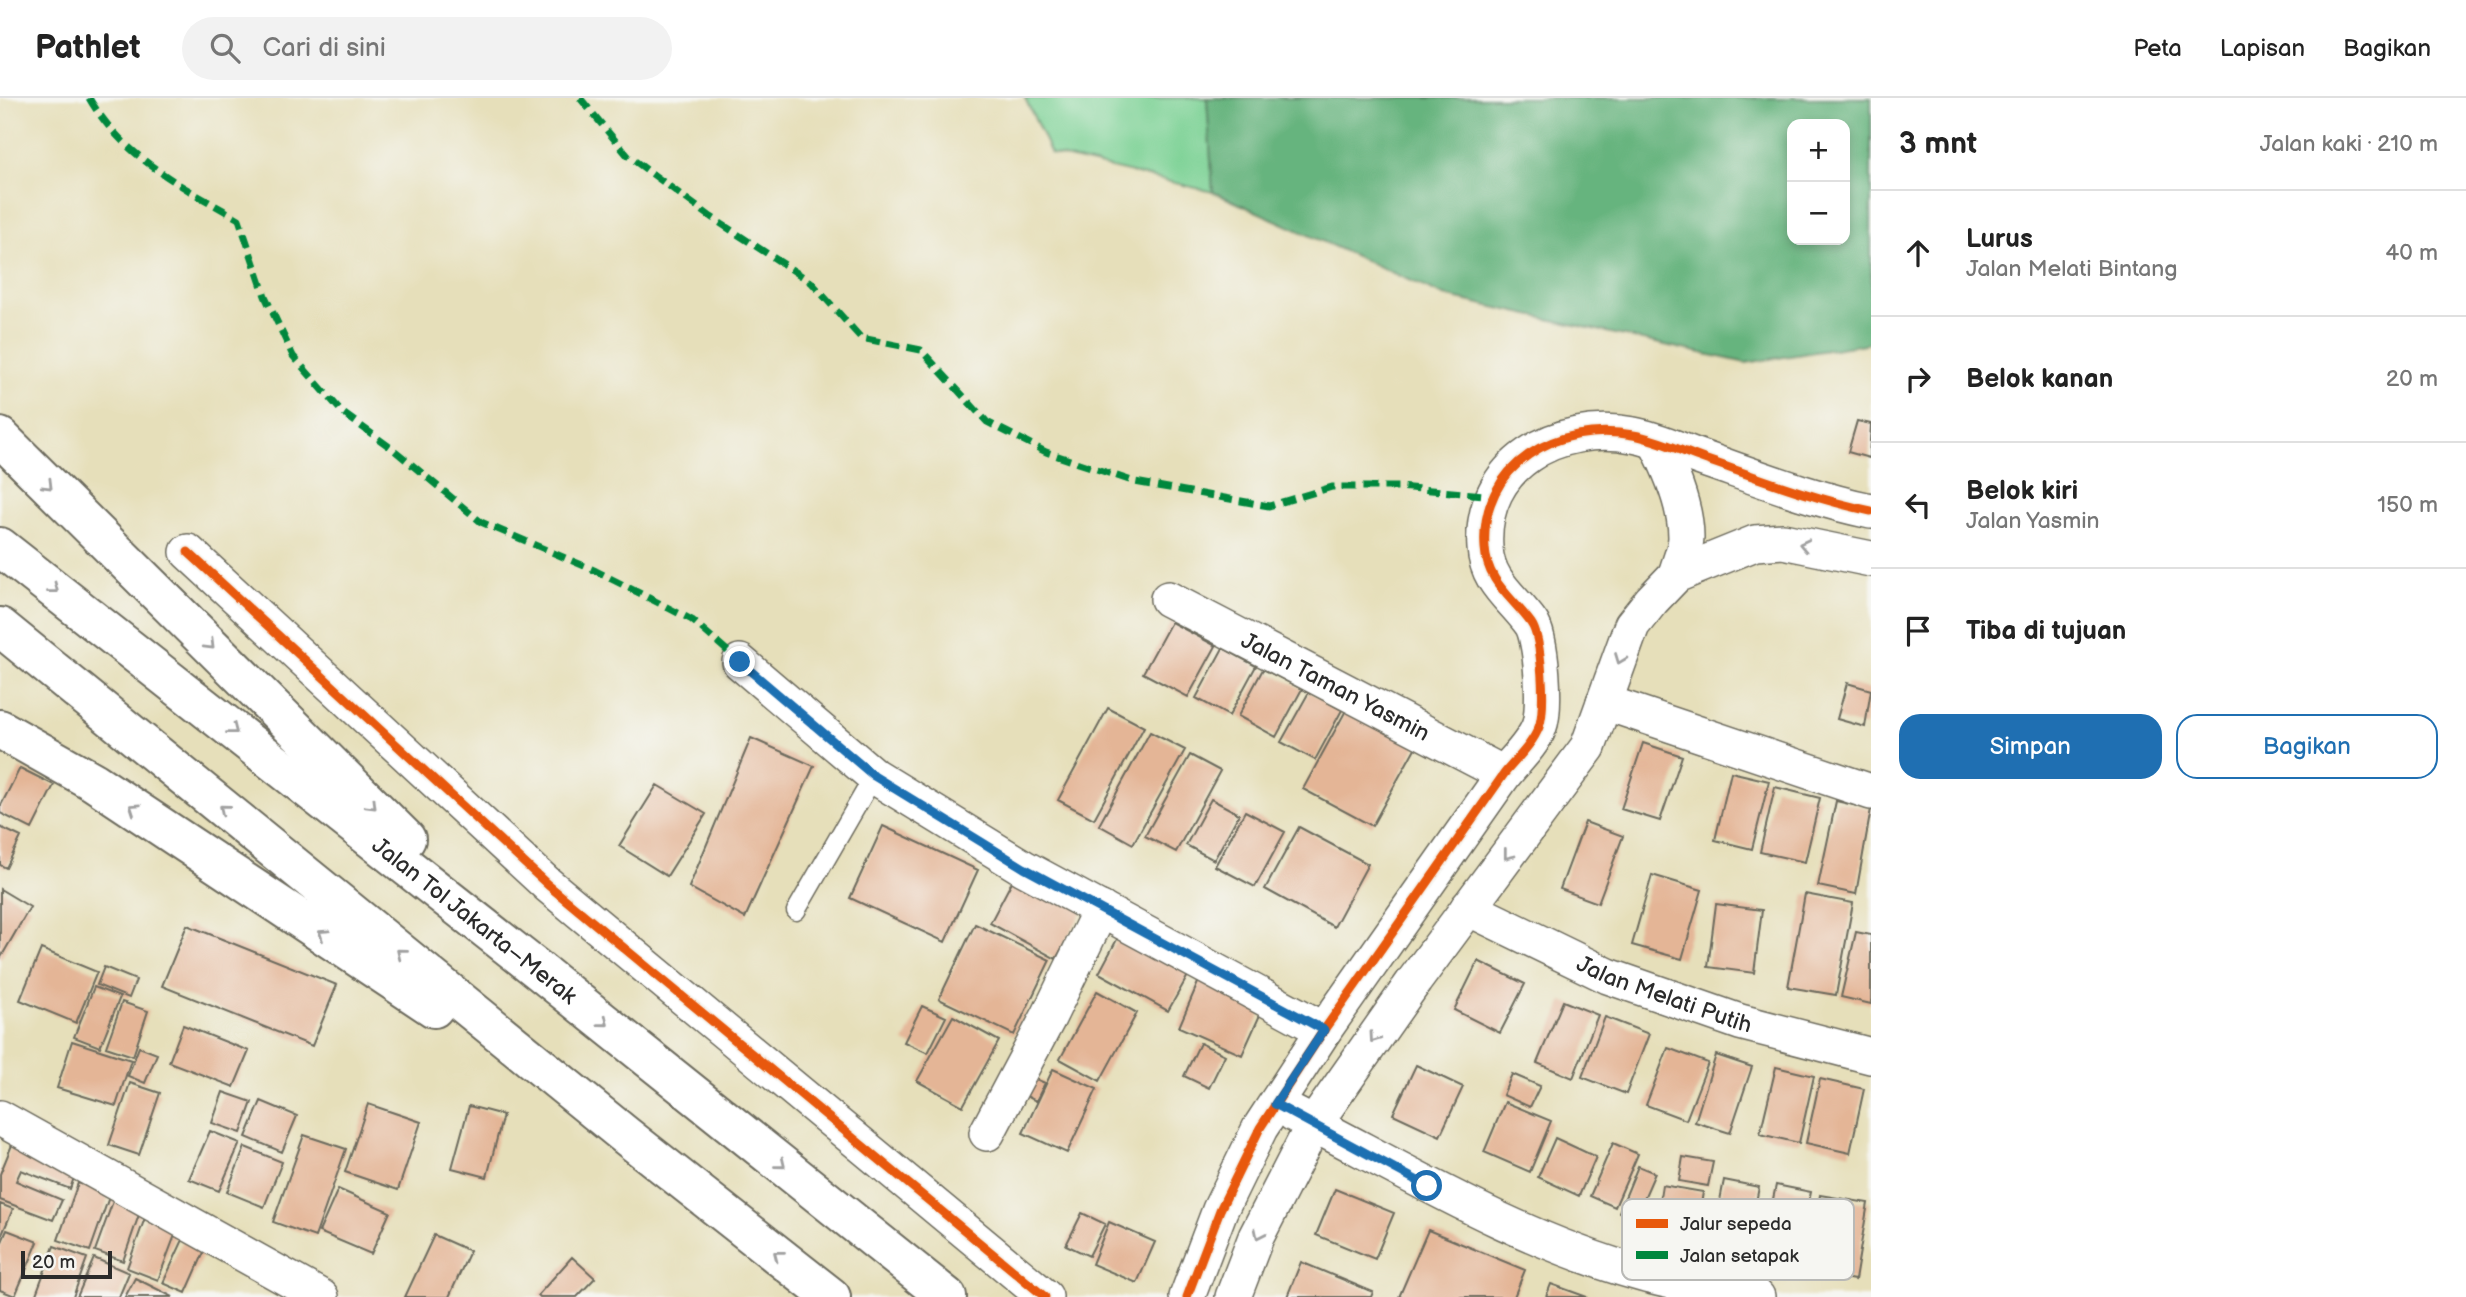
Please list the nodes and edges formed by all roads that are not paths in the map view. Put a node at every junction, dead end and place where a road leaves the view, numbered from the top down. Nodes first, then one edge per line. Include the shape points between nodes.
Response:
1 (0, 437) edge
2 (1656, 442) junction
3 (1871, 511) edge
4 (0, 547) edge
5 (188, 552) dead end
6 (1871, 559) edge
7 (1676, 575) junction
8 (1168, 599) dead end
9 (0, 627) edge
10 (740, 662) dead end
11 (1604, 702) junction
12 (0, 729) edge
13 (1504, 774) junction
14 (874, 776) junction
15 (1871, 792) edge
16 (1468, 908) junction
17 (1101, 909) junction
18 (796, 911) dead end
19 (537, 969) junction
20 (1324, 1030) junction
21 (1871, 1056) edge
22 (1275, 1104) junction
23 (0, 1118) edge
24 (1314, 1124) junction
25 (987, 1133) dead end
26 (625, 1135) junction
27 (1622, 1267) edge
28 (1672, 1280) edge
29 (321, 1297) edge
30 (831, 1297) edge
31 (947, 1297) edge
32 (1045, 1297) edge
33 (1186, 1297) edge
34 (1233, 1297) edge
35 (1757, 1297) edge

1 -> 19 highway
2 - 3 street via 1823,501
2 - 7 street via 1685,528
2 - 13 street via 1633,435 1574,434 1546,443 1521,458 1493,496 1486,517 1489,567 1496,585 1533,625 1543,706 1534,738
4 -> 19 highway, Jalan Tol Jakarta–Merak
5 - 32 street via 548,885
6 -> 7 street via 1783,541 1755,543
7 -> 11 street via 1632,625
8 - 13 street, Jalan Taman Yasmin
26 -> 9 highway
10 - 14 street
11 - 15 street
11 -> 16 street via 1588,747
26 -> 12 highway via 94,782
13 - 20 street
14 - 17 street via 1024,868
14 - 18 lane
16 - 21 street, Jalan Melati Putih via 1608,976 1740,1022
16 -> 24 street
17 - 20 street
17 - 25 street
19 -> 31 highway, Jalan Tol Jakarta–Merak
20 - 22 street
22 - 24 street
22 - 33 street via 1220,1210
23 - 29 street
24 - 27 street via 1427,1186
24 -> 34 street via 1256,1237
30 -> 26 highway
28 - 35 street

